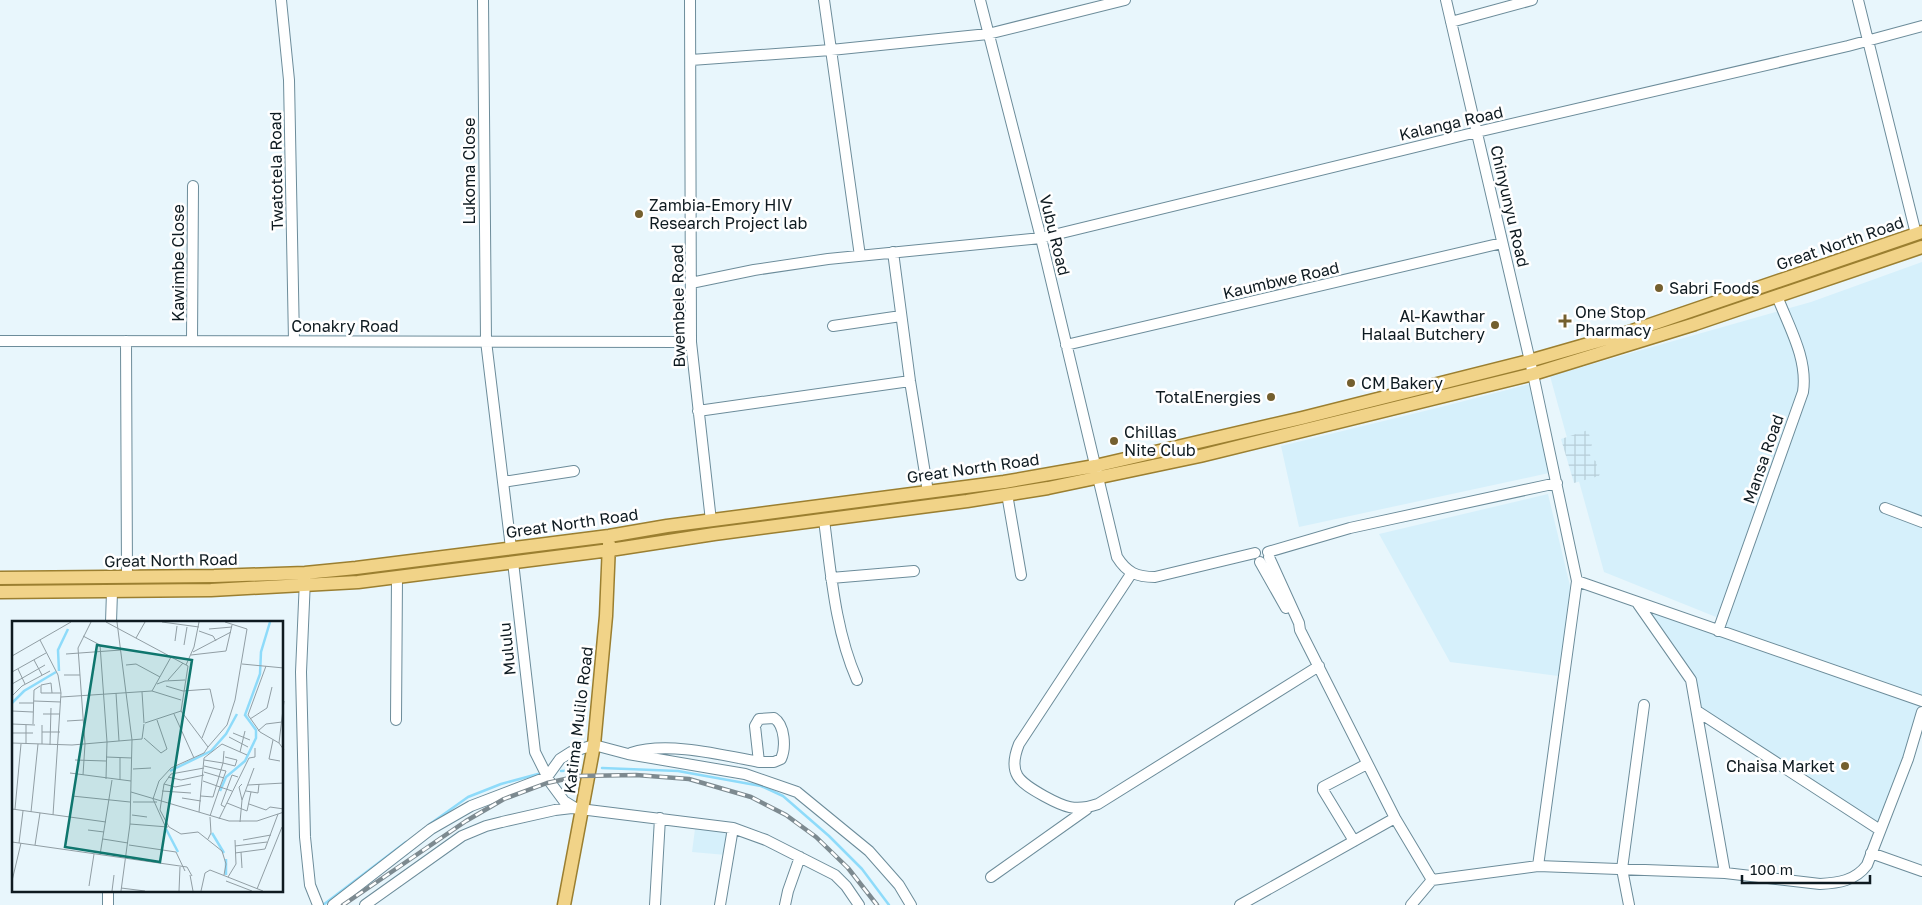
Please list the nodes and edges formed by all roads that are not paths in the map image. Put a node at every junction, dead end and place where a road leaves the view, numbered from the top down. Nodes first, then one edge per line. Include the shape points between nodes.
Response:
1 (281, 0) edge
2 (483, 0) edge
3 (690, 0) edge
4 (824, 0) edge
5 (980, 0) edge
6 (1125, 0) edge
7 (1446, 0) edge
8 (1532, 0) edge
9 (1858, 0) edge
10 (1451, 22) junction
11 (1922, 26) edge
12 (988, 34) junction
13 (1868, 40) junction
14 (831, 50) junction
15 (691, 60) junction
16 (1477, 132) junction
17 (193, 186) dead end
18 (1919, 233) edge
19 (1041, 238) junction
20 (1502, 243) junction
21 (1922, 247) edge
22 (893, 252) junction
23 (860, 256) junction
24 (692, 283) junction
25 (1777, 296) junction
26 (901, 316) junction
27 (833, 326) dead end
28 (0, 341) edge
29 (126, 341) junction
30 (192, 341) junction
31 (294, 341) junction
32 (486, 341) junction
33 (691, 342) junction
34 (1066, 345) junction
35 (1529, 360) junction
36 (1533, 374) junction
37 (910, 381) junction
38 (698, 411) junction
39 (574, 471) dead end
40 (1096, 472) junction
41 (503, 482) junction
42 (1557, 483) junction
43 (928, 492) junction
44 (1006, 494) junction
45 (1885, 508) dead end
46 (824, 520) junction
47 (711, 521) junction
48 (1922, 522) edge
49 (609, 536) junction
50 (511, 548) junction
51 (610, 550) junction
52 (1263, 556) junction
53 (513, 562) junction
54 (914, 571) dead end
55 (1131, 574) junction
56 (1021, 575) dead end
57 (397, 577) junction
58 (0, 578) edge
59 (127, 578) junction
60 (831, 578) junction
61 (305, 579) junction
62 (1577, 581) junction
63 (0, 592) edge
64 (112, 592) junction
65 (1638, 603) junction
66 (111, 621) edge
67 (1718, 631) junction
68 (1318, 666) junction
69 (857, 680) dead end
70 (1922, 701) edge
71 (1644, 705) dead end
72 (1697, 712) junction
73 (1922, 712) edge
74 (396, 720) dead end
75 (594, 745) junction
76 (628, 754) junction
77 (759, 762) junction
78 (1367, 764) junction
79 (547, 777) junction
80 (1088, 808) junction
81 (580, 810) junction
82 (660, 818) junction
83 (1394, 818) junction
84 (733, 828) junction
85 (1880, 830) junction
86 (1354, 841) junction
87 (1871, 853) junction
88 (800, 857) junction
89 (1538, 866) junction
90 (1622, 869) junction
91 (1922, 871) edge
92 (1725, 873) junction
93 (992, 877) dead end
94 (1432, 880) junction
95 (108, 892) edge
96 (108, 905) edge
97 (318, 905) edge
98 (333, 905) edge
99 (365, 905) edge
100 (564, 905) edge
101 (655, 905) edge
102 (720, 905) edge
103 (785, 905) edge
104 (859, 905) edge
105 (911, 905) edge
106 (1240, 905) edge
107 (1411, 905) edge
108 (1629, 905) edge

1 - 31 street, Twatotela Road via 290,80
2 - 32 street, Lukoma Close
3 - 15 street, Bwembele Road
4 - 14 street
5 - 12 street, Vubu Road
6 - 12 street
7 - 10 street, Chinyunyu Road
8 - 10 street
9 - 13 street
10 - 16 street, Chinyunyu Road
11 - 13 street, Kalanga Road
12 - 14 street
12 - 19 street, Vubu Road
13 - 16 street, Kalanga Road
13 - 18 street
14 - 15 street
14 - 23 street
15 - 24 street, Bwembele Road
16 - 19 street, Kalanga Road
16 - 20 street, Chinyunyu Road
17 - 30 street, Kawimbe Close
18 - 35 main road, Great North Road via 1622,334
19 - 22 street, Kalanga Road
19 - 34 street, Vubu Road
20 - 34 street, Kaumbwe Road
20 - 35 street, Chinyunyu Road
21 - 25 main road, Great North Road
22 - 23 street, Kalanga Road
22 - 26 street
23 - 24 street, Kalanga Road via 789,264
24 - 33 street, Bwembele Road
25 - 36 main road, Great North Road
25 - 67 street, Mansa Road via 1803,362 1804,385
26 - 27 street
26 - 37 street
28 - 29 street, Conakry Road
29 - 30 street, Conakry Road
29 - 59 street
30 - 31 street, Conakry Road
31 - 32 street, Conakry Road
32 - 33 street, Conakry Road
32 - 41 street, Lukoma Close
33 - 38 street, Bwembele Road
34 - 40 street, Vubu Road
35 - 36 street, Chinyunyu Road
35 - 40 main road, Great North Road
36 - 40 main road, Great North Road via 1200,456
36 - 42 street, Chinyunyu Road
37 - 38 street
37 - 43 street
38 - 47 street, Bwembele Road
39 - 41 street
40 - 43 main road, Great North Road
40 - 44 main road, Great North Road
40 - 55 street, Vubu Road via 1117,557
41 - 50 street, Lukoma Close
42 - 52 street via 1350,528
42 - 62 street, Chinyunyu Road
43 - 47 main road, Great North Road
44 - 46 main road, Great North Road
44 - 56 street
45 - 48 street
46 - 51 main road, Great North Road
46 - 60 street
47 - 49 main road, Great North Road
49 - 50 main road, Great North Road
49 - 51 main road, Katima Mulilo Road
50 - 61 main road, Great North Road
51 - 53 main road, Great North Road
51 - 75 main road, Katima Mulilo Road
52 - 55 street via 1154,577
52 - 68 street
53 - 57 main road, Great North Road
53 - 79 street, Mululu via 532,734 535,752
54 - 60 street
55 - 80 street via 1019,744 1015,755 1015,767 1024,785 1072,809
57 - 61 main road, Great North Road via 358,582
57 - 74 street
58 - 59 main road, Great North Road
59 - 61 main road, Great North Road
60 - 69 street via 843,640
61 - 64 main road, Great North Road
61 - 97 street via 301,672 305,837 310,885
62 - 65 street
62 - 89 street, Chinyunyu Road
63 - 64 main road, Great North Road
64 - 66 street
65 - 67 street
65 - 72 street via 1687,672
67 - 70 street
68 - 78 street
68 - 80 street
71 - 90 street
72 - 85 street
72 - 92 street
73 - 85 street via 1908,759
75 - 76 street
75 - 79 street via 560,759
75 - 81 main road, Katima Mulilo Road
76 - 77 street via 664,748
76 - 105 street via 745,774 797,792 869,851 899,885
77 - 77 street via 782,759 781,725 774,718 759,719 755,726
78 - 83 street
78 - 86 street via 1323,787
79 - 81 street, Mululu via 564,801
79 - 98 street via 471,806 431,829
80 - 93 street
81 - 82 street
81 - 99 street via 555,810 486,826 462,836
81 - 100 main road, Katima Mulilo Road
82 - 84 street
82 - 101 street
83 - 86 street
83 - 94 street
84 - 88 street
84 - 102 street
85 - 87 street
86 - 106 street
87 - 91 street
87 - 92 street via 1861,873 1836,883
88 - 103 street
88 - 104 street via 835,875
89 - 90 street
89 - 94 street
90 - 92 street
90 - 108 street
94 - 107 street
95 - 96 street

